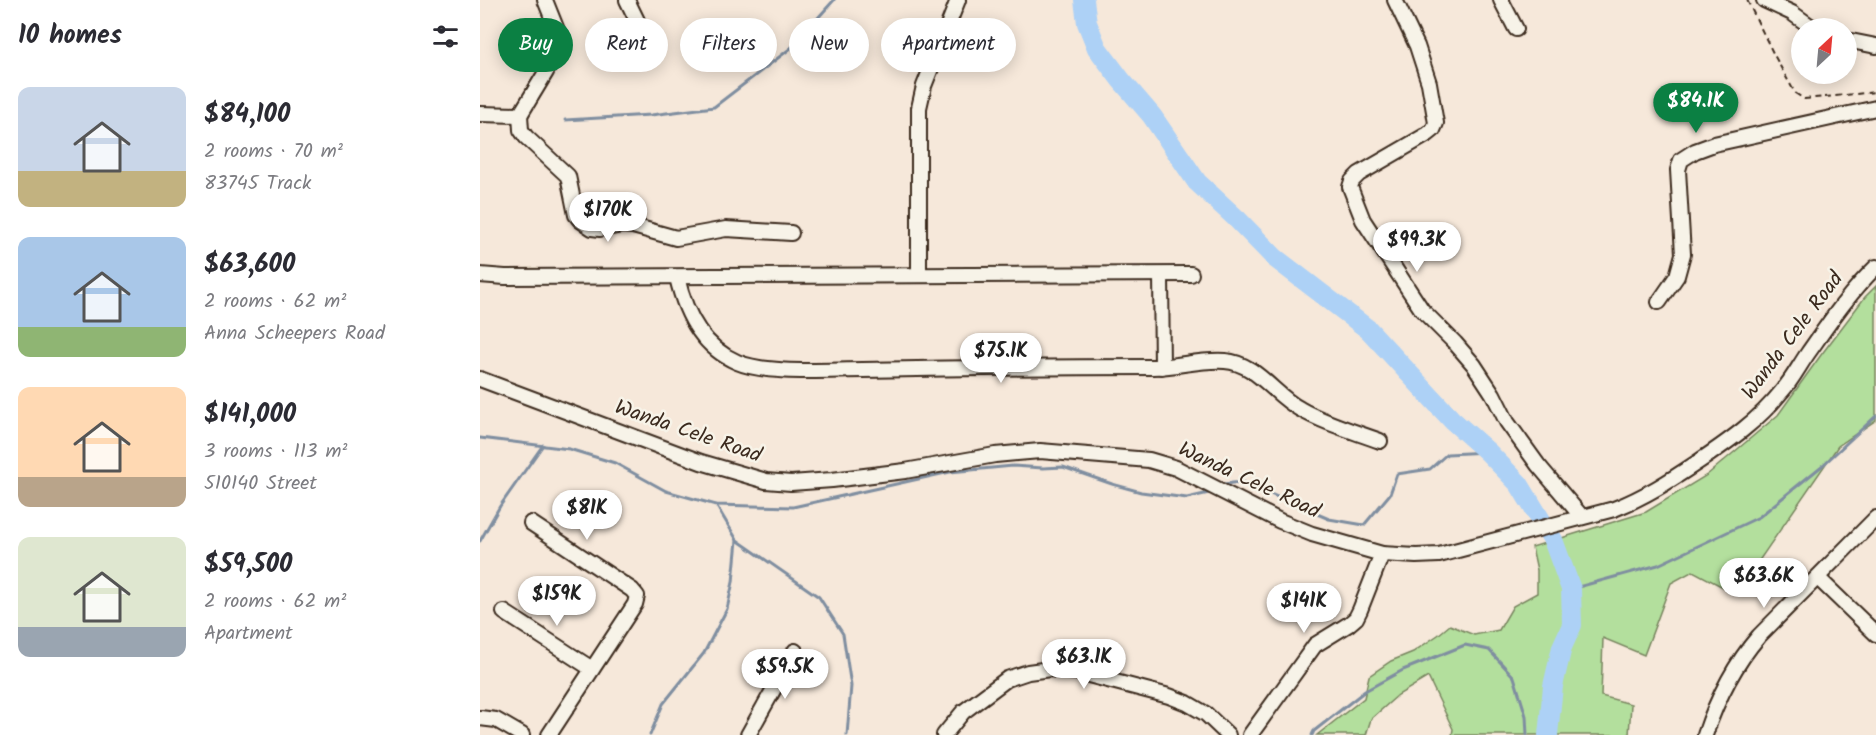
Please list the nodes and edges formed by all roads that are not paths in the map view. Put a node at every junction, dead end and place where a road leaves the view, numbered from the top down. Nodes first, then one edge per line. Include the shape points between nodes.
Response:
1 (545, 0) edge
2 (627, 0) edge
3 (958, 0) edge
4 (1395, 0) edge
5 (1501, 0) edge
6 (1764, 0) edge
7 (636, 18) edge
8 (1799, 18) edge
9 (1516, 29) dead end
10 (1857, 42) edge
11 (1876, 46) edge
12 (1876, 108) edge
13 (480, 114) edge
14 (520, 115) junction
15 (790, 233) dead end
16 (1876, 267) edge
17 (1191, 274) dead end
18 (480, 275) edge
19 (919, 275) junction
20 (1161, 275) junction
21 (677, 277) junction
22 (1659, 302) dead end
23 (1162, 367) junction
24 (480, 379) edge
25 (1380, 441) dead end
26 (1582, 517) junction
27 (1876, 518) edge
28 (531, 523) dead end
29 (1382, 554) junction
30 (1818, 578) junction
31 (504, 612) dead end
32 (1876, 634) edge
33 (795, 651) dead end
34 (592, 669) junction
35 (480, 718) edge
36 (522, 735) edge
37 (549, 735) edge
38 (748, 735) edge
39 (944, 735) edge
40 (1228, 735) edge
41 (1250, 735) edge
42 (1705, 735) edge

1 - 14 street via 559,43
2 - 7 street
3 - 19 street via 919,108
4 - 26 street via 1430,83 1436,123 1428,135 1359,174 1350,187 1352,196 1363,220 1422,310 1474,365 1507,422
5 - 9 street
6 - 8 street
10 - 11 street
12 - 22 street via 1714,144 1681,160 1678,170 1683,254 1677,276
13 - 14 street
14 - 15 street via 526,137 568,176 576,215 592,228 633,226 676,238 726,229
16 - 26 street, Wanda Cele Road via 1829,322 1783,391 1752,423 1638,500
17 - 20 street
18 - 21 street
19 - 20 street
19 - 21 street
20 - 23 street
21 - 23 street via 684,303 702,335 726,357 752,367
23 - 25 street via 1224,361 1240,364 1302,411
24 - 29 street, Wanda Cele Road via 700,462 766,481 832,480 1040,451 1149,460 1176,468 1290,525
26 - 29 street, Wanda Cele Road via 1439,555
27 - 30 street
28 - 34 street via 637,596
29 - 41 street via 1356,618 1315,645
30 - 32 street
30 - 42 street via 1744,653
31 - 34 street
33 - 38 street
34 - 37 street
35 - 36 street via 496,720
39 - 40 street via 963,712 1007,679 1050,669 1077,672 1169,696 1206,714

